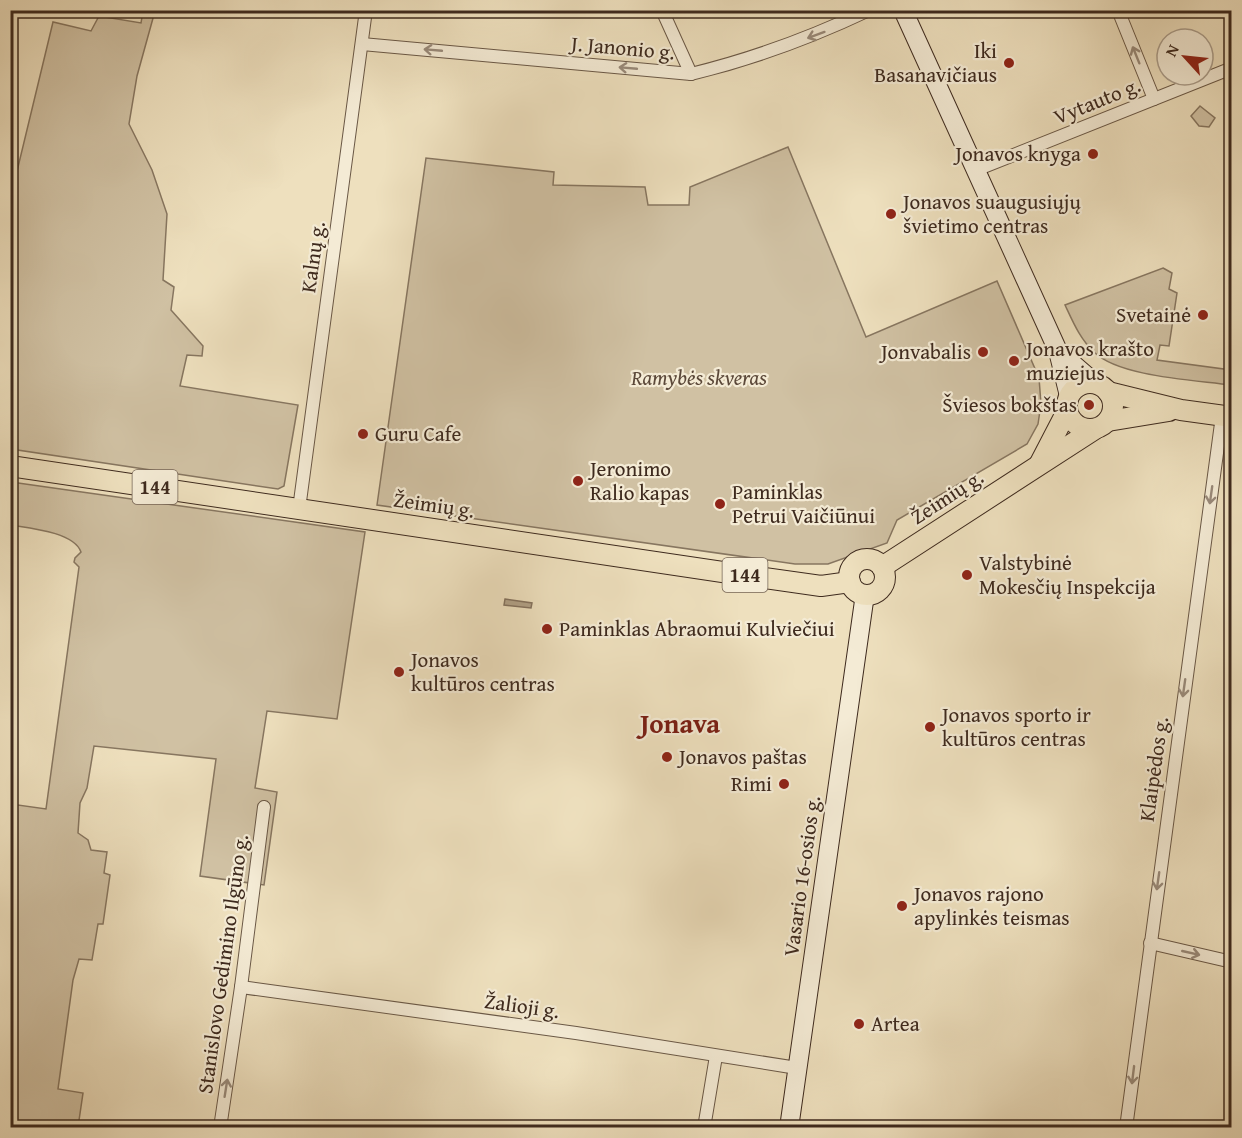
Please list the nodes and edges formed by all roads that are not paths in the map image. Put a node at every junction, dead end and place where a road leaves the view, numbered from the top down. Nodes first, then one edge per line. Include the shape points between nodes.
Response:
1 (366, 10) edge
2 (662, 10) edge
3 (869, 10) edge
4 (903, 10) edge
5 (1118, 10) edge
6 (362, 44) junction
7 (1232, 68) edge
8 (691, 74) junction
9 (1154, 99) junction
10 (976, 170) junction
11 (1058, 351) junction
12 (1102, 388) junction
13 (1068, 404) junction
14 (1181, 410) junction
15 (1227, 417) edge
16 (1102, 425) junction
17 (10, 466) edge
18 (1039, 466) junction
19 (299, 509) junction
20 (882, 567) junction
21 (850, 582) junction
22 (865, 594) junction
23 (264, 807) dead end
24 (1150, 943) junction
25 (1232, 962) edge
26 (241, 987) junction
27 (716, 1056) junction
28 (798, 1068) junction
29 (220, 1128) edge
30 (704, 1128) edge
31 (789, 1128) edge
32 (1126, 1128) edge

1 - 6 street, Kalnų g.
2 - 8 street
3 -> 8 street, J. Janonio g. via 815,35
4 - 10 main road
9 -> 5 street
8 -> 6 street, J. Janonio g.
6 - 19 street, Kalnų g.
7 - 9 street, Vytauto g.
9 - 10 street, Vytauto g.
10 - 11 main road
11 - 12 main road
11 - 13 main road
12 - 13 main road via 1079,385
12 - 14 main road
12 - 16 main road via 1113,407
13 - 16 main road via 1074,424 1080,428
13 - 18 main road
14 - 15 main road
14 - 16 main road
15 -> 24 street, Klaipėdos g.
16 - 18 main road, Žeimių g.
17 - 19 main road, Žeimių g. / 144
18 - 20 main road, Žeimių g.
19 - 21 main road, Žeimių g. / 144 via 821,586
20 - 21 main road via 874,560 858,562 851,571
20 - 22 main road via 885,578 881,588
21 - 22 main road
22 - 28 main road, Vasario 16-osios g.
23 - 26 street, Stanislovo Gedimino Ilgūno g.
24 -> 25 street
24 -> 32 street, Klaipėdos g.
26 - 27 street, Žalioji g.
29 -> 26 street, Stanislovo Gedimino Ilgūno g.
27 - 28 street, Žalioji g.
27 - 30 street
28 - 31 main road, Vasario 16-osios g.

